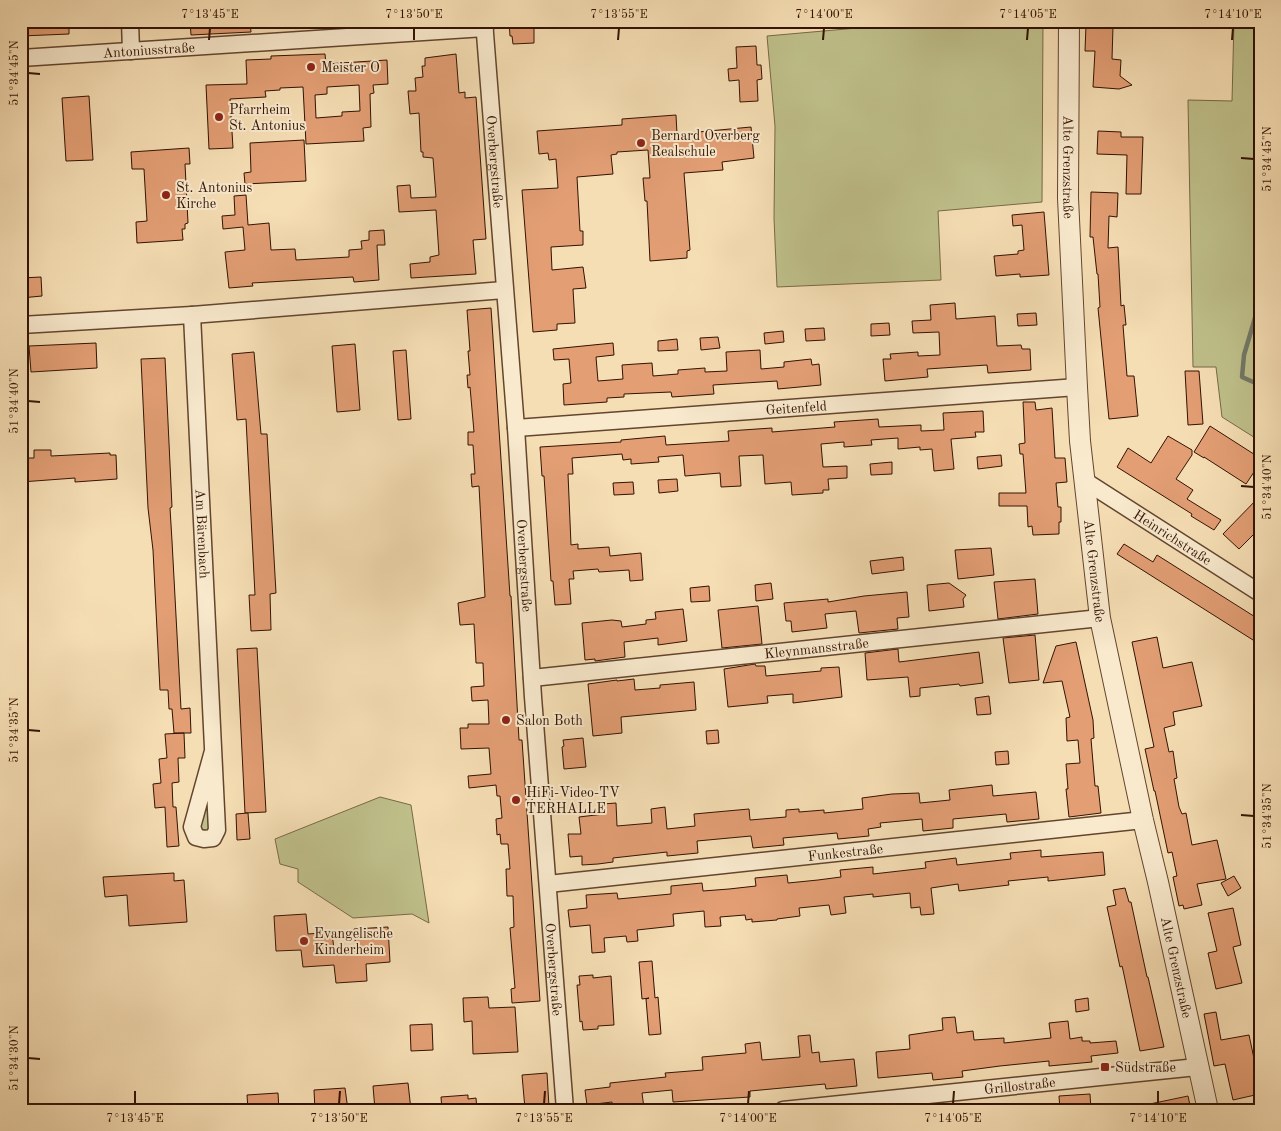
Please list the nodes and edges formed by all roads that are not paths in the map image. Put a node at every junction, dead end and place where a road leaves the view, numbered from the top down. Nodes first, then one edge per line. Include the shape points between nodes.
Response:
1 (130, 21) edge
2 (1069, 21) edge
3 (484, 25) edge
4 (131, 51) junction
5 (21, 58) edge
6 (504, 290) junction
7 (192, 315) junction
8 (21, 325) edge
9 (1077, 387) junction
10 (516, 428) junction
11 (1085, 481) junction
12 (1260, 593) edge
13 (1100, 618) junction
14 (532, 678) junction
15 (213, 751) dead end
16 (1142, 820) junction
17 (548, 884) junction
18 (1197, 1067) junction
19 (911, 1103) edge
20 (565, 1110) edge
21 (783, 1110) edge
22 (1208, 1110) edge

1 - 4 street
2 - 9 street, Alte Grenzstraße via 1068,198
3 - 4 street, Antoniusstraße
3 - 6 street, Overbergstraße
4 - 5 street, Antoniusstraße
6 - 7 street
6 - 10 street, Overbergstraße
7 - 8 street
7 - 15 street, Am Bärenbach
9 - 10 street, Geitenfeld
9 - 11 street, Alte Grenzstraße
10 - 14 street, Overbergstraße
11 - 12 street, Heinrichstraße
11 - 13 street, Alte Grenzstraße
13 - 14 street, Kleynmansstraße
13 - 16 street, Alte Grenzstraße
14 - 17 street, Overbergstraße
16 - 17 street, Funkestraße
16 - 18 street, Alte Grenzstraße
17 - 20 street, Overbergstraße
18 - 19 street, Grillostraße
18 - 22 street, Alte Grenzstraße
19 - 21 street, Grillostraße

